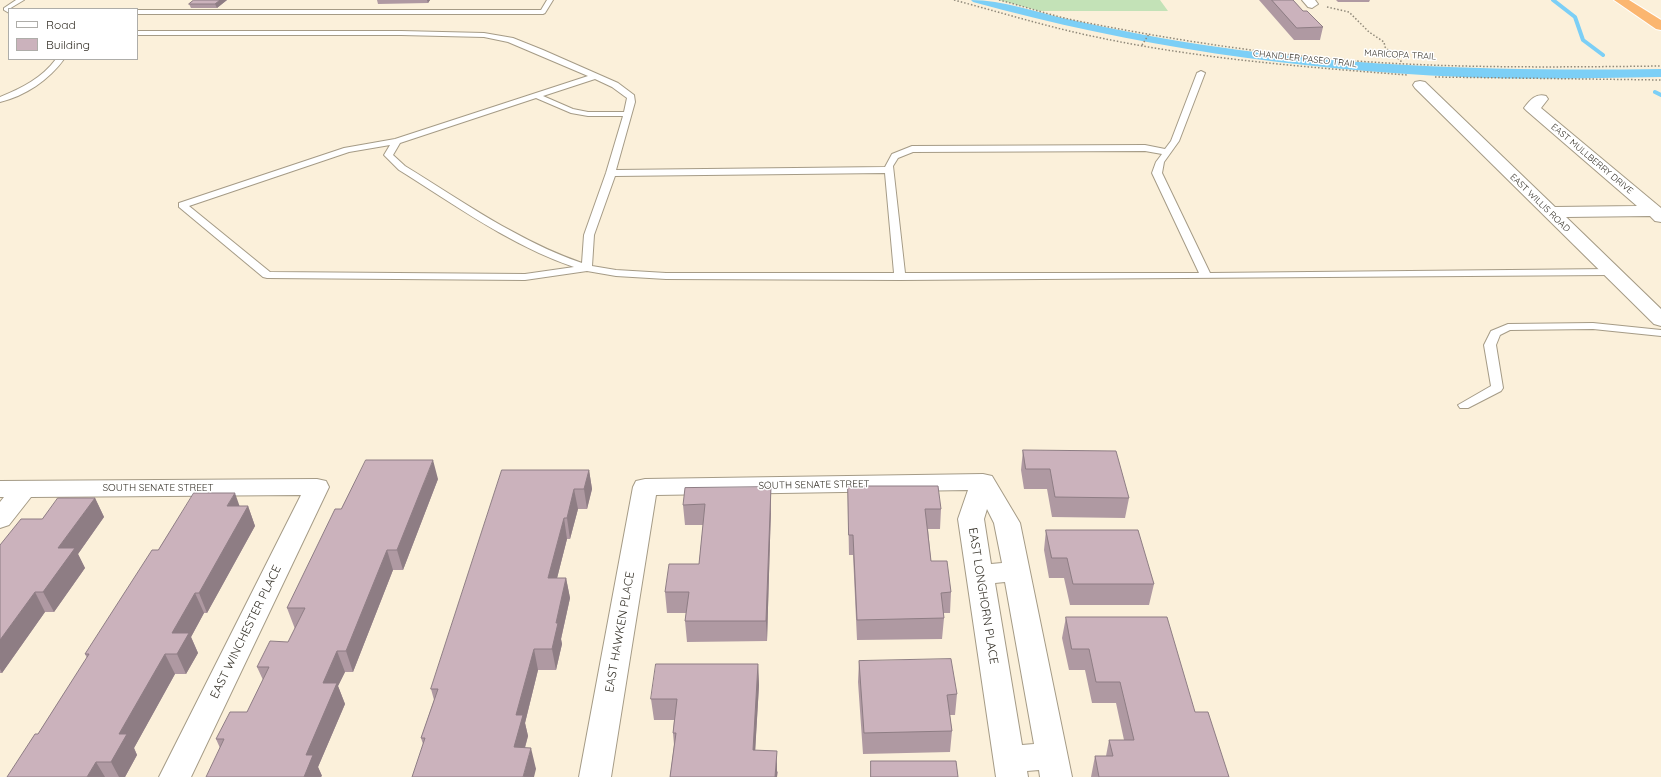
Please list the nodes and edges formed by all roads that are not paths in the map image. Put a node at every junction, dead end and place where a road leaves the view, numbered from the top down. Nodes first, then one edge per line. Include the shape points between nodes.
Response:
1 (21, 0) edge
2 (550, 0) edge
3 (1620, 0) edge
4 (8, 10) edge
5 (138, 12) edge
6 (1661, 26) edge
7 (138, 33) edge
8 (59, 60) edge
9 (1201, 73) dead end
10 (596, 76) junction
11 (1423, 79) road end
12 (537, 96) junction
13 (1541, 99) dead end
14 (0, 100) edge
15 (628, 114) junction
16 (397, 141) junction
17 (1167, 152) junction
18 (890, 170) junction
19 (611, 173) junction
20 (1659, 216) edge
21 (1554, 217) junction
22 (588, 268) junction
23 (1610, 272) junction
24 (1206, 276) junction
25 (900, 277) junction
26 (1661, 320) edge
27 (1661, 333) edge
28 (1464, 405) dead end
29 (983, 482) junction
30 (317, 487) joint
31 (645, 487) joint
32 (0, 489) edge
33 (24, 489) junction
34 (0, 519) edge
35 (1016, 572) junction
36 (980, 574) junction
37 (1010, 767) edge
38 (1054, 767) edge
39 (175, 777) edge
40 (595, 777) edge

1 - 4 lane via 6,9
2 - 5 lane via 543,12
3 - 6 highway
7 - 10 lane via 470,33 510,40
8 - 14 lane via 53,70 41,80
9 - 17 lane via 1175,141
10 - 12 lane
10 - 15 lane via 615,85 630,97
11 - 21 street, EAST WILLIS ROAD
12 - 15 lane via 571,111 588,114
12 - 16 lane
13 - 20 street, EAST MULLBERRY DRIVE via 1532,108
15 - 19 lane
16 - 22 lane via 388,155 402,168 533,248
16 - 22 lane via 347,150 182,205 267,275 525,277
17 - 18 lane via 1145,148 912,149 895,156 889,166
17 - 24 lane via 1160,162 1157,173
18 - 19 lane
18 - 25 lane
19 - 22 lane via 589,235
20 - 21 street
21 - 23 street, EAST WILLIS ROAD
22 - 25 lane via 622,274 666,276
23 - 24 lane
23 - 26 street, EAST WILLIS ROAD
24 - 25 lane
27 - 28 lane via 1593,326 1508,327 1495,333 1490,345 1497,388
29 - 31 street, SOUTH SENATE STREET
29 - 35 street via 1007,523
29 - 36 street, EAST LONGHORN PLACE via 971,519
30 - 33 street, SOUTH SENATE STREET
30 - 39 street, EAST WINCHESTER PLACE
31 - 40 street, EAST HAWKEN PLACE
32 - 33 street, SOUTH SENATE STREET
33 - 34 street
35 - 36 street
35 - 38 street
36 - 37 street, EAST LONGHORN PLACE
37 - 38 street

